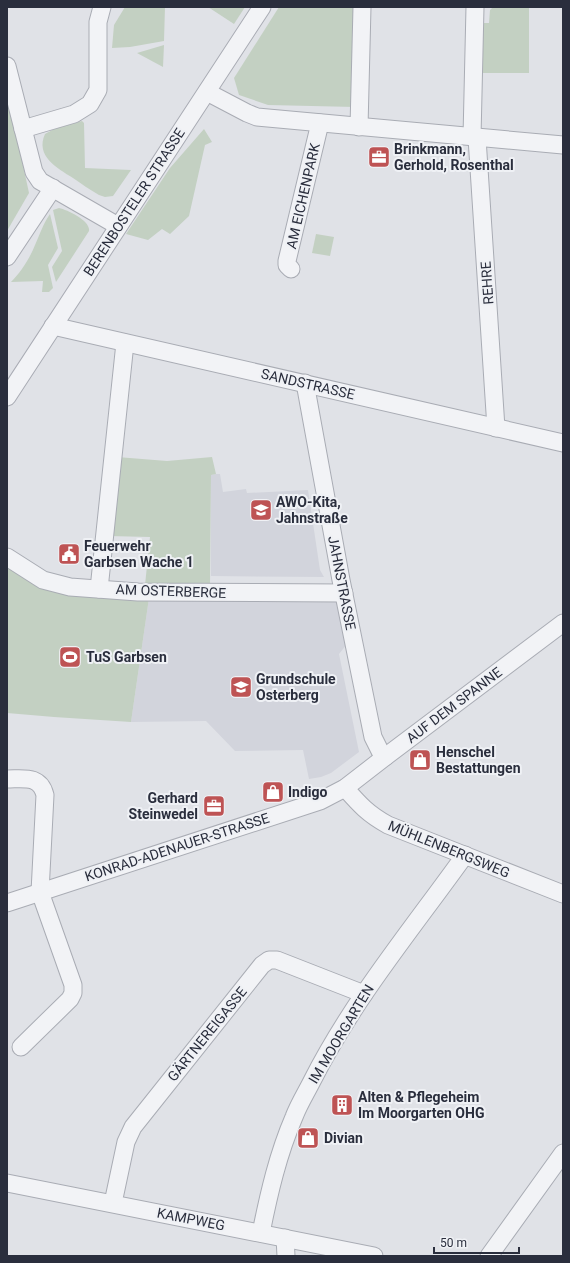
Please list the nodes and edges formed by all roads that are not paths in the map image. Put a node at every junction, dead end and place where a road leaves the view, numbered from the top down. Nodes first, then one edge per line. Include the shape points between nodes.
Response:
1 (102, 7) edge
2 (262, 7) edge
3 (362, 7) edge
4 (475, 7) edge
5 (7, 66) edge
6 (207, 92) junction
7 (320, 123) junction
8 (359, 127) junction
9 (23, 129) junction
10 (475, 137) junction
11 (563, 145) edge
12 (53, 188) junction
13 (118, 226) junction
14 (7, 258) edge
15 (290, 269) dead end
16 (52, 326) junction
17 (125, 343) junction
18 (305, 383) junction
19 (7, 397) edge
20 (496, 428) junction
21 (563, 443) edge
22 (7, 557) edge
23 (99, 589) junction
24 (344, 593) junction
25 (563, 623) edge
26 (385, 757) junction
27 (7, 779) edge
28 (345, 788) junction
29 (465, 856) junction
30 (40, 892) junction
31 (563, 894) edge
32 (7, 903) edge
33 (364, 994) junction
34 (21, 1046) dead end
35 (563, 1153) edge
36 (7, 1183) edge
37 (113, 1203) junction
38 (261, 1233) junction
39 (285, 1238) junction
40 (286, 1256) edge
41 (374, 1256) edge
42 (490, 1256) edge

1 - 9 street via 98,22 98,90 90,104 74,114
2 - 6 street, BERENBOSTELER STRASSE
3 - 8 street
4 - 10 street
5 - 9 street
6 - 7 street, AM EICHENPARK via 257,117
6 - 13 street, BERENBOSTELER STRASSE
7 - 8 street, AM EICHENPARK
7 - 15 street, AM EICHENPARK via 287,261
8 - 10 street, AM EICHENPARK
9 - 12 street via 34,172 40,181
10 - 11 street, AM EICHENPARK
10 - 20 street, REHRE
12 - 13 street
12 - 14 street
13 - 16 street, BERENBOSTELER STRASSE
16 - 17 street, SANDSTRASSE
16 - 19 street, BERENBOSTELER STRASSE
17 - 18 street, SANDSTRASSE
17 - 23 street
18 - 20 street, SANDSTRASSE
18 - 24 street, JAHNSTRASSE
20 - 21 street, SANDSTRASSE
22 - 23 street, AM OSTERBERGE via 50,582 70,587
23 - 24 street, AM OSTERBERGE via 138,592
24 - 26 street, JAHNSTRASSE via 373,737
25 - 26 street, AUF DEM SPANNE
26 - 28 street, AUF DEM SPANNE
27 - 30 street via 28,779 35,781 44,789
28 - 29 street, MÜHLENBERGSWEG via 374,817 388,825
28 - 30 street, KONRAD-ADENAUER-STRASSE via 320,800
29 - 31 street, MÜHLENBERGSWEG
29 - 33 street, IM MOORGARTEN
30 - 32 street, KONRAD-ADENAUER-STRASSE
30 - 34 street via 73,992 70,999
33 - 37 street, GÄRTNEREIGASSE via 277,960 272,959 265,963 133,1127 126,1142
33 - 38 street, IM MOORGARTEN via 322,1062 294,1115 274,1171
35 - 42 street
36 - 37 street, KAMPWEG
37 - 38 street, KAMPWEG
38 - 39 street, KAMPWEG
39 - 40 street
39 - 41 street, KAMPWEG

